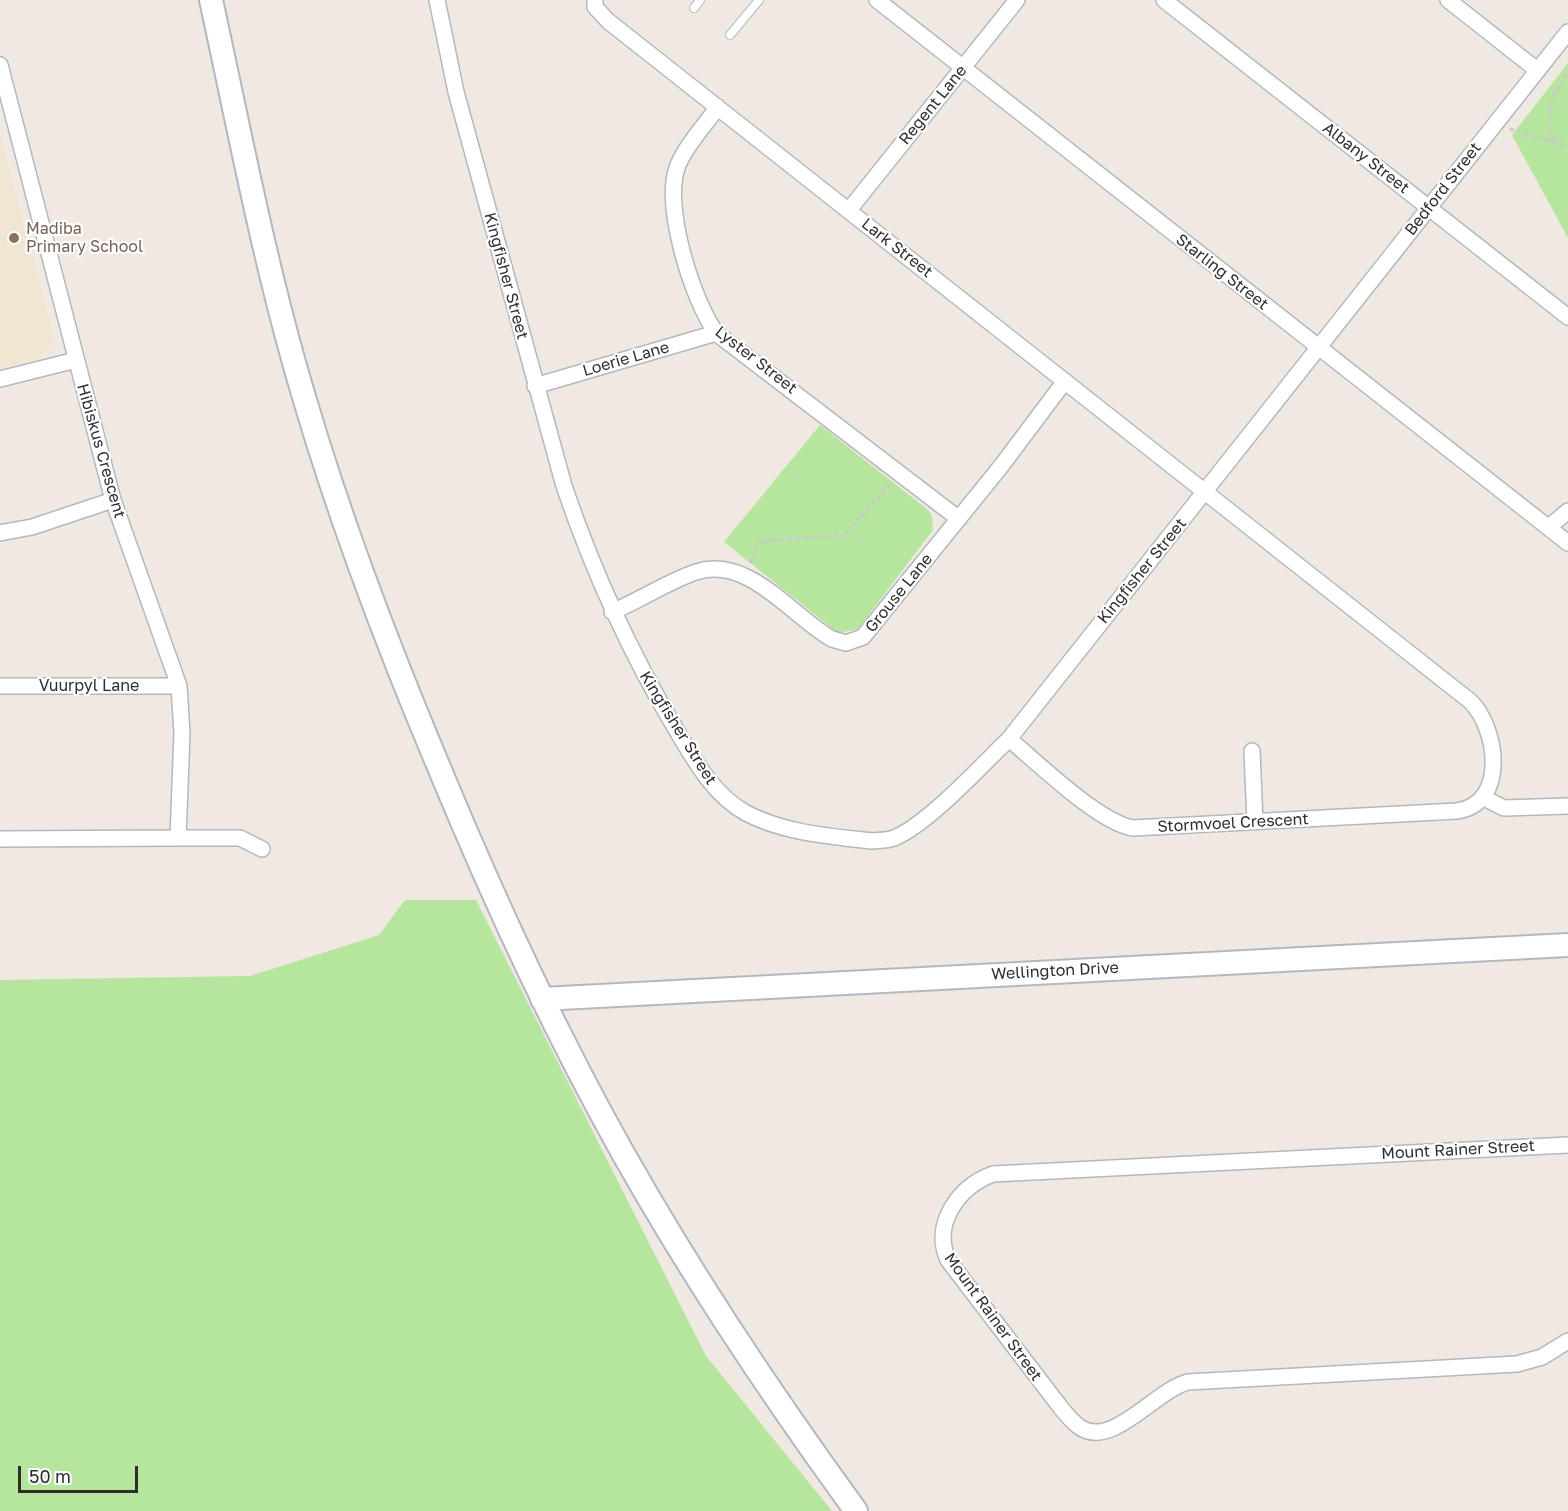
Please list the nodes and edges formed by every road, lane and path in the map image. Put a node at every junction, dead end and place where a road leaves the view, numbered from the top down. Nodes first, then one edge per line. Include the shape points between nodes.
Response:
1 (211, 0) edge
2 (437, 0) edge
3 (595, 0) edge
4 (700, 0) edge
5 (759, 0) edge
6 (877, 0) edge
7 (1017, 0) edge
8 (1164, 0) edge
9 (1448, 0) edge
10 (694, 8) dead end
11 (1568, 32) edge
12 (730, 35) dead end
13 (0, 65) edge
14 (962, 68) junction
15 (1537, 70) junction
16 (1568, 74) edge
17 (718, 107) junction
18 (1493, 124) junction
19 (1554, 141) junction
20 (1568, 146) edge
21 (1429, 207) junction
22 (849, 210) junction
23 (1568, 317) edge
24 (716, 333) junction
25 (1319, 347) junction
26 (76, 360) junction
27 (0, 379) edge
28 (1065, 381) junction
29 (535, 386) junction
30 (899, 472) junction
31 (1206, 491) junction
32 (113, 500) junction
33 (1568, 511) edge
34 (959, 519) junction
35 (1549, 527) junction
36 (0, 533) edge
37 (1568, 543) edge
38 (750, 563) dead end
39 (612, 612) junction
40 (0, 686) edge
41 (179, 686) junction
42 (1009, 739) junction
43 (1252, 751) dead end
44 (1484, 798) junction
45 (1568, 806) edge
46 (1255, 822) junction
47 (178, 838) junction
48 (0, 839) edge
49 (262, 849) dead end
50 (1568, 945) edge
51 (542, 999) junction
52 (1568, 1145) edge
53 (1568, 1341) edge
54 (856, 1511) edge

1 - 51 main road via 273,283 337,501 376,615 426,738 490,891
2 - 29 street, Kingfisher Street via 456,92
3 - 17 street, Lark Street via 595,7 608,21
4 - 10 lane
5 - 12 lane
6 - 14 street, Starling Street
7 - 14 street, Regent Lane
8 - 21 street, Albany Street
9 - 15 street
11 - 15 street, Bedford Street
13 - 26 street, Hibiskus Crescent
14 - 22 street, Regent Lane
14 - 25 street, Starling Street
15 - 18 street, Bedford Street
16 - 19 path via 1551,99 1548,125
17 - 22 street, Lark Street
17 - 24 street, Lyster Street via 679,164 672,189 673,209 700,307
18 - 19 path
18 - 21 street, Bedford Street
19 - 20 path
21 - 23 street, Albany Street
21 - 25 street, Bedford Street
22 - 28 street, Lark Street
24 - 29 street, Loerie Lane
24 - 30 street, Lyster Street
25 - 31 street, Kingfisher Street
25 - 35 street, Starling Street
26 - 27 street
26 - 32 street, Hibiskus Crescent
28 - 31 street, Lark Street
28 - 34 street, Grouse Lane
29 - 39 street, Kingfisher Street via 585,550
30 - 34 street, Lyster Street
30 - 38 path via 846,533 758,543
31 - 42 street, Kingfisher Street
31 - 44 street via 1481,712 1490,733 1492,780
32 - 36 street via 32,527
32 - 41 street, Hibiskus Crescent
33 - 35 street
34 - 39 street, Grouse Lane via 863,638 846,643 832,639 752,580 721,569 698,572
35 - 37 street, Starling Street
39 - 42 street, Kingfisher Street via 641,671 706,776 722,796 776,826 871,841 894,838 940,804
40 - 41 street, Vuurpyl Lane
41 - 47 street, Hibiskus Crescent via 182,733
42 - 46 street, Stormvoel Crescent via 1117,824 1143,828
43 - 46 street
44 - 45 street via 1504,808
44 - 46 street, Stormvoel Crescent via 1451,812
47 - 48 street
47 - 49 street via 240,838
50 - 51 main road, Wellington Drive
51 - 54 main road via 625,1156 676,1242 769,1388
52 - 53 street, Mount Rainer Street via 1000,1173 980,1179 959,1196 942,1237 948,1260 1061,1408 1088,1431 1115,1428 1168,1389 1188,1382 1516,1364 1542,1357

